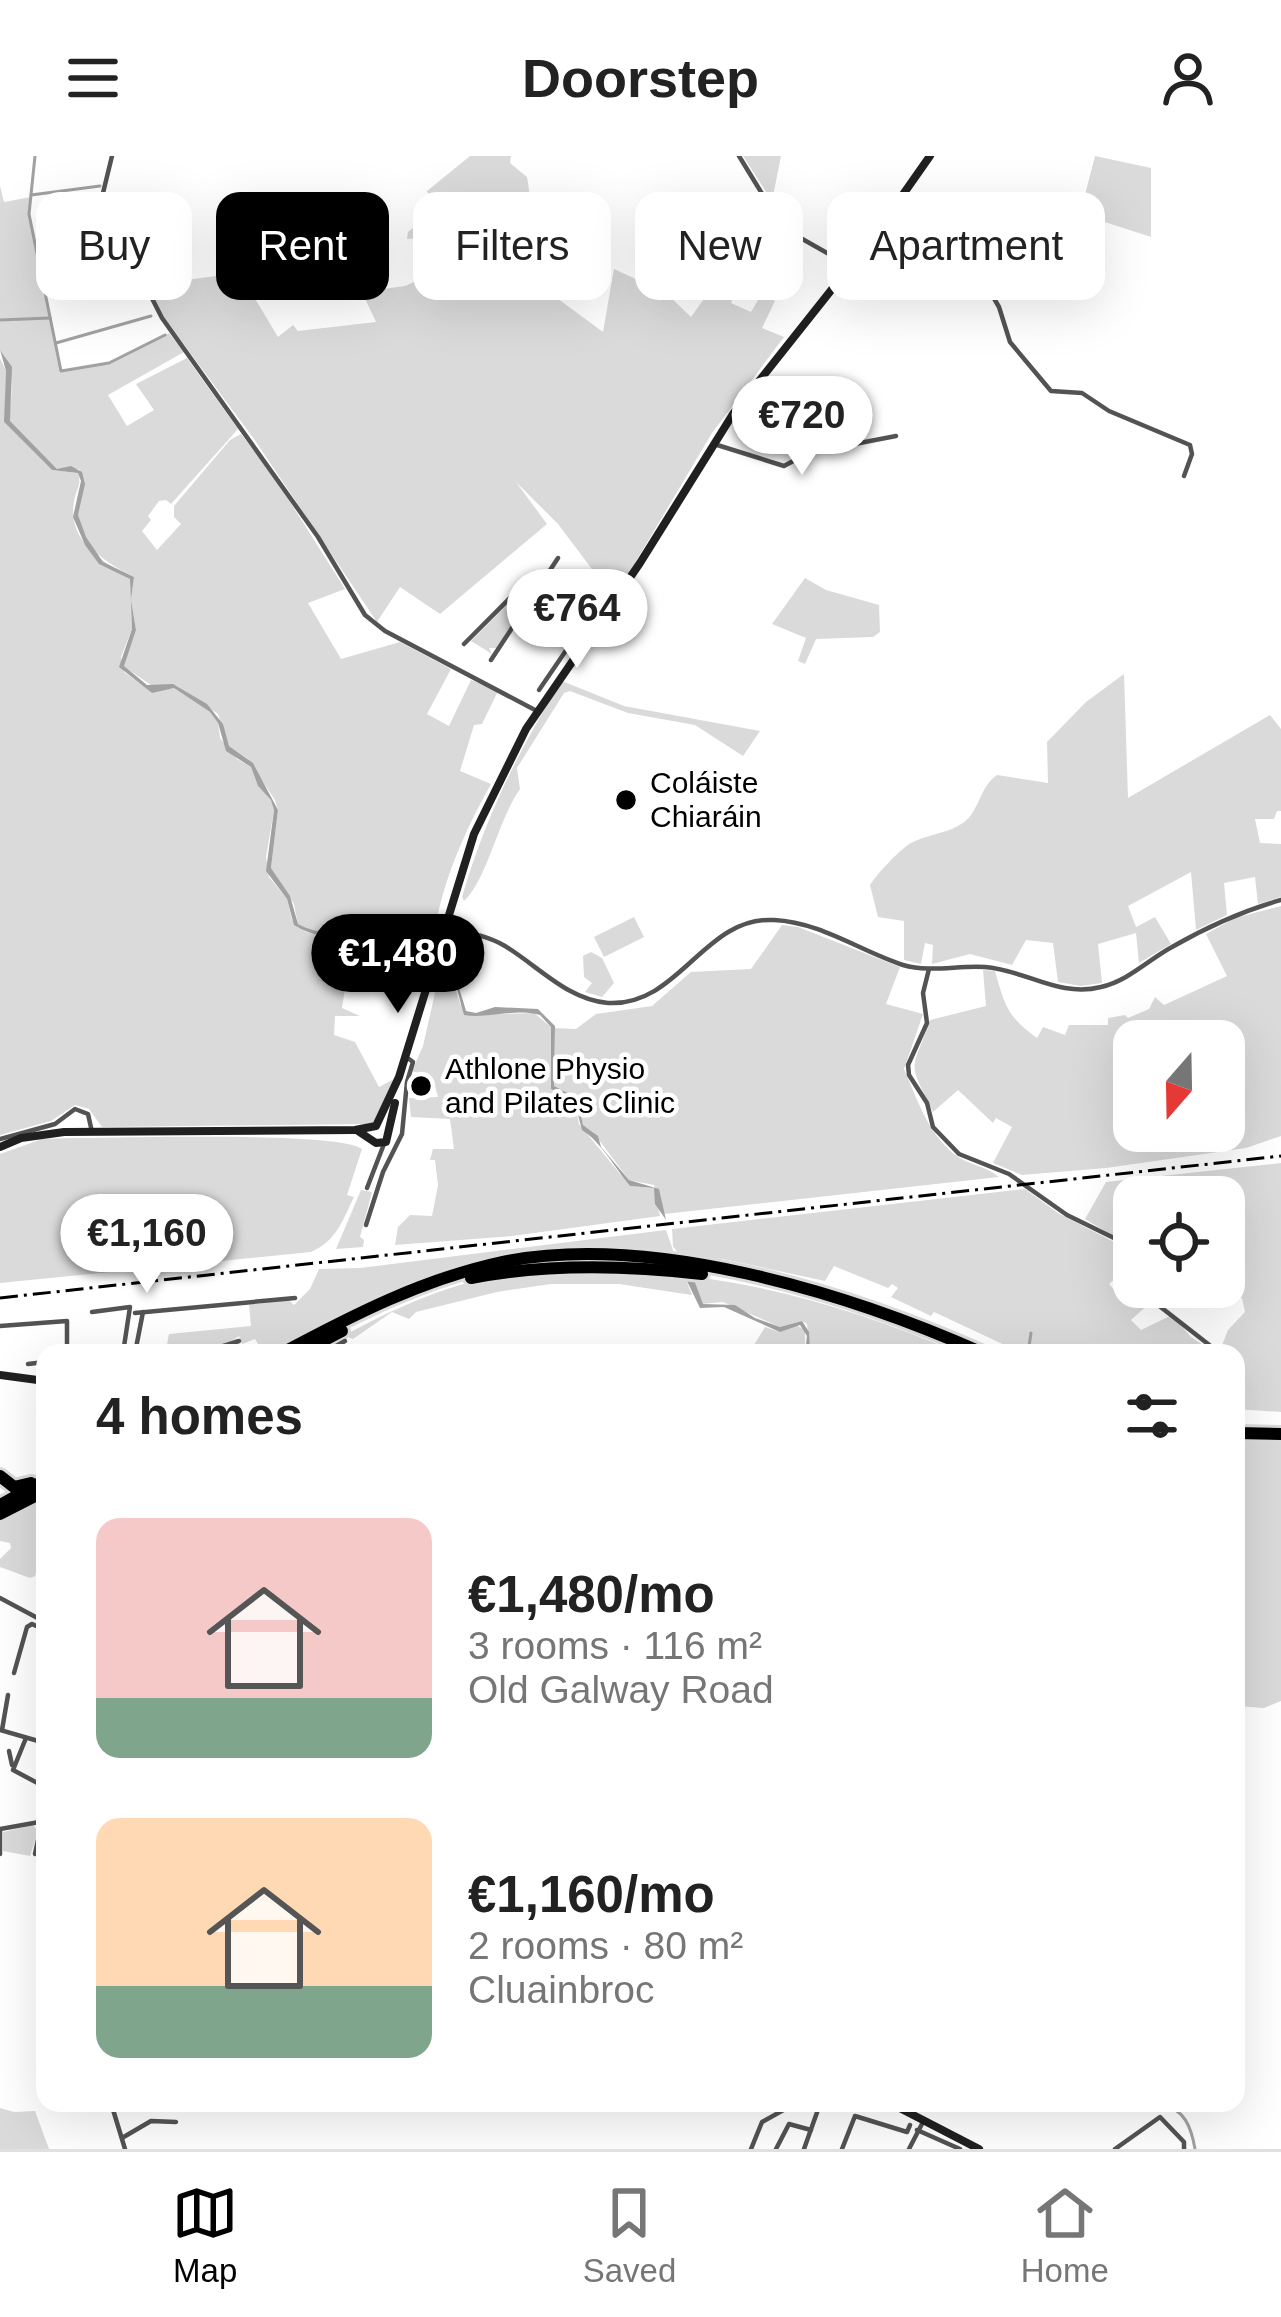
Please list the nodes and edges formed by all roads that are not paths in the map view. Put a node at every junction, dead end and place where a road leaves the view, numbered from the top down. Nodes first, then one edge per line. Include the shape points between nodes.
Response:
1 (112, 156) edge
2 (739, 156) edge
3 (930, 156) edge
4 (906, 192) edge
5 (827, 253) edge
6 (827, 294) edge
7 (995, 300) edge
8 (896, 436) dead end
9 (713, 444) junction
10 (1184, 476) dead end
11 (558, 558) dead end
12 (549, 572) junction
13 (534, 594) junction
14 (592, 611) junction
15 (602, 620) junction
16 (464, 644) dead end
17 (490, 661) dead end
18 (539, 690) dead end
19 (538, 712) junction
20 (1281, 900) edge
21 (444, 927) junction
22 (929, 970) junction
23 (430, 975) junction
24 (409, 1059) junction
25 (375, 1126) junction
26 (388, 1128) junction
27 (355, 1130) junction
28 (92, 1132) junction
29 (376, 1141) junction
30 (0, 1143) edge
31 (378, 1186) junction
32 (366, 1226) dead end
33 (1113, 1238) edge
34 (295, 1298) dead end
35 (1163, 1308) edge
36 (92, 1312) dead end
37 (0, 1326) edge
38 (239, 1341) dead end
39 (345, 1341) dead end
40 (67, 1344) edge
41 (124, 1344) edge
42 (141, 1344) edge
43 (230, 1344) edge
44 (301, 1344) edge
45 (317, 1344) edge
46 (340, 1344) edge
47 (944, 1344) edge
48 (961, 1344) edge
49 (1208, 1344) edge
50 (36, 1363) edge
51 (28, 1364) dead end
52 (0, 1375) edge
53 (36, 1378) edge
54 (1245, 1429) edge
55 (1281, 1431) edge
56 (0, 1476) edge
57 (36, 1482) edge
58 (36, 1485) edge
59 (36, 1496) edge
60 (0, 1505) edge
61 (0, 1514) edge
62 (0, 1598) edge
63 (36, 1620) edge
64 (36, 1625) edge
65 (14, 1673) dead end
66 (8, 1695) dead end
67 (1, 1730) edge
68 (26, 1738) junction
69 (36, 1740) edge
70 (9, 1751) dead end
71 (13, 1766) junction
72 (36, 1782) edge
73 (36, 1822) edge
74 (0, 1830) edge
75 (36, 1850) edge
76 (0, 1854) edge
77 (35, 1854) dead end
78 (114, 2112) edge
79 (780, 2112) edge
80 (817, 2112) edge
81 (892, 2112) edge
82 (908, 2112) edge
83 (924, 2120) junction
84 (176, 2122) dead end
85 (910, 2125) dead end
86 (889, 2126) junction
87 (811, 2130) junction
88 (917, 2130) junction
89 (122, 2138) junction
90 (125, 2149) edge
91 (751, 2149) edge
92 (776, 2149) edge
93 (804, 2149) edge
94 (842, 2149) edge
95 (910, 2149) edge
96 (960, 2149) edge
97 (979, 2149) edge
98 (1115, 2149) edge
99 (1184, 2149) edge

1 - 19 street via 105,206 152,304 365,615
2 - 5 street via 783,228
3 - 4 main road
6 - 9 main road
7 - 10 street via 1010,342 1051,391 1082,393 1190,445
8 - 9 street via 808,453 784,466
9 - 15 main road
11 - 12 street
12 - 13 street
12 - 14 street
13 - 16 street via 519,589
13 - 17 street
14 - 15 street
14 - 18 street
15 - 19 main road
19 - 21 main road via 474,834
20 - 22 street via 1232,915 1100,988 1072,991 984,967
21 - 22 street via 497,941 578,995 612,1003 659,989 724,932 760,920 810,927
21 - 23 main road
22 - 33 street via 927,1023 908,1065 933,1127 959,1154 1009,1174
23 - 24 main road
23 - 25 main road
24 - 26 main road
24 - 31 street via 402,1134
25 - 26 main road
25 - 27 main road
25 - 29 main road
26 - 29 main road via 390,1137
27 - 28 main road
27 - 29 main road
28 - 30 main road
28 - 30 street via 88,1114 74,1109
29 - 31 street via 368,1186
31 - 32 street
34 - 42 street via 139,1313
35 - 49 street
36 - 41 street via 130,1307
37 - 40 street via 68,1321
38 - 43 street
39 - 46 street
44 - 48 highway via 428,1283 505,1262 581,1256 784,1282
45 - 47 highway via 461,1280 614,1267 790,1290
50 - 51 street
52 - 53 main road
54 - 55 highway
56 - 57 highway via 14,1486
58 - 60 highway
59 - 61 highway
62 - 63 street
64 - 65 street via 27,1627
66 - 67 street
67 - 68 street
68 - 69 street
68 - 71 street
70 - 71 street
71 - 72 street
73 - 74 street
74 - 76 street
75 - 77 street
78 - 89 street
79 - 91 street via 762,2122
80 - 87 street
81 - 86 street
82 - 83 main road
83 - 88 street
83 - 97 main road
84 - 89 street via 151,2121
85 - 86 street via 908,2132
86 - 94 street via 855,2116
87 - 92 street via 789,2124
87 - 93 street
88 - 95 street
88 - 96 street
89 - 90 street
98 - 99 street via 1162,2117

